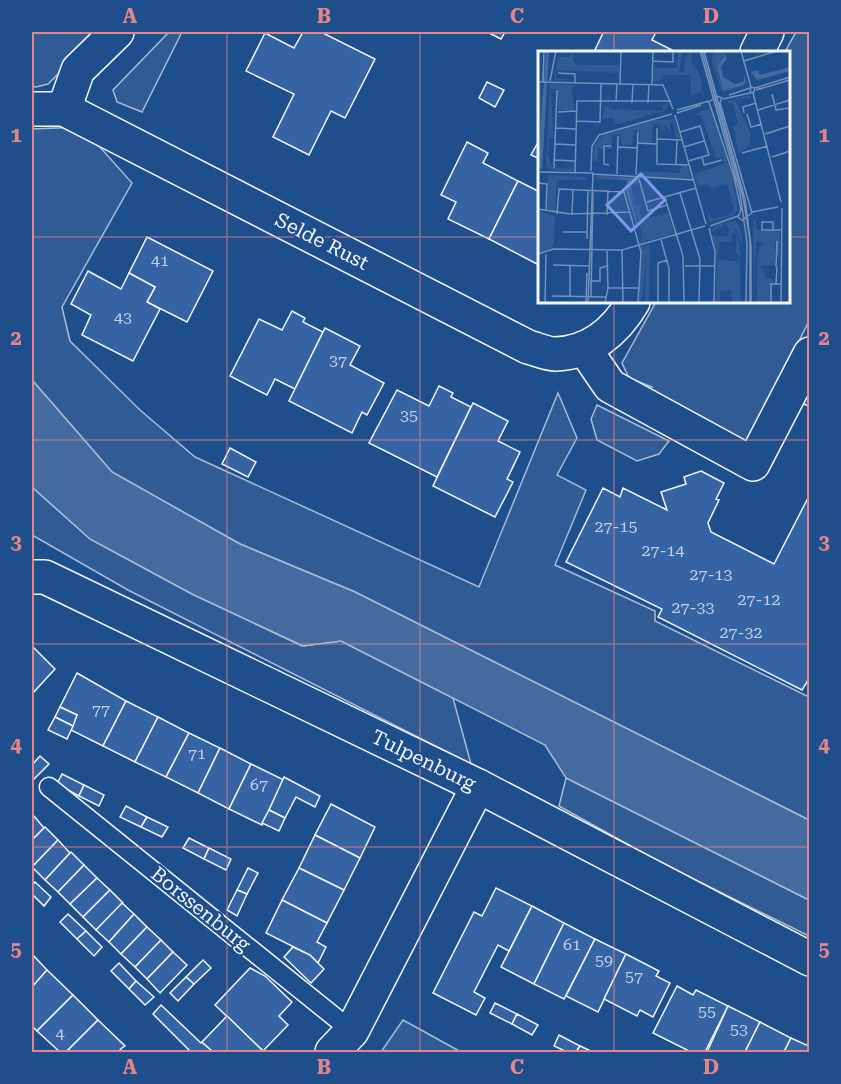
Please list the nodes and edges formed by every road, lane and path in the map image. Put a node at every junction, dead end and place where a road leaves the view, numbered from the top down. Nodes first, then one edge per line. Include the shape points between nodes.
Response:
1 (117, 32) edge
2 (767, 32) edge
3 (758, 51) edge
4 (32, 109) edge
5 (64, 109) junction
6 (632, 303) edge
7 (584, 348) junction
8 (810, 354) edge
9 (32, 577) edge
10 (478, 786) junction
11 (49, 787) dead end
12 (810, 959) edge
13 (342, 1042) edge

1 - 5 street via 78,70
2 - 3 street
4 - 5 street
5 - 7 street, Selde Rust via 528,347 554,354
6 - 7 street, Selde Rust via 611,333
7 - 8 street via 610,386 753,464
9 - 10 street, Tulpenburg via 45,577
10 - 12 street, Tulpenburg
10 - 13 street, Borssenburg
11 - 13 lane, Borssenburg

